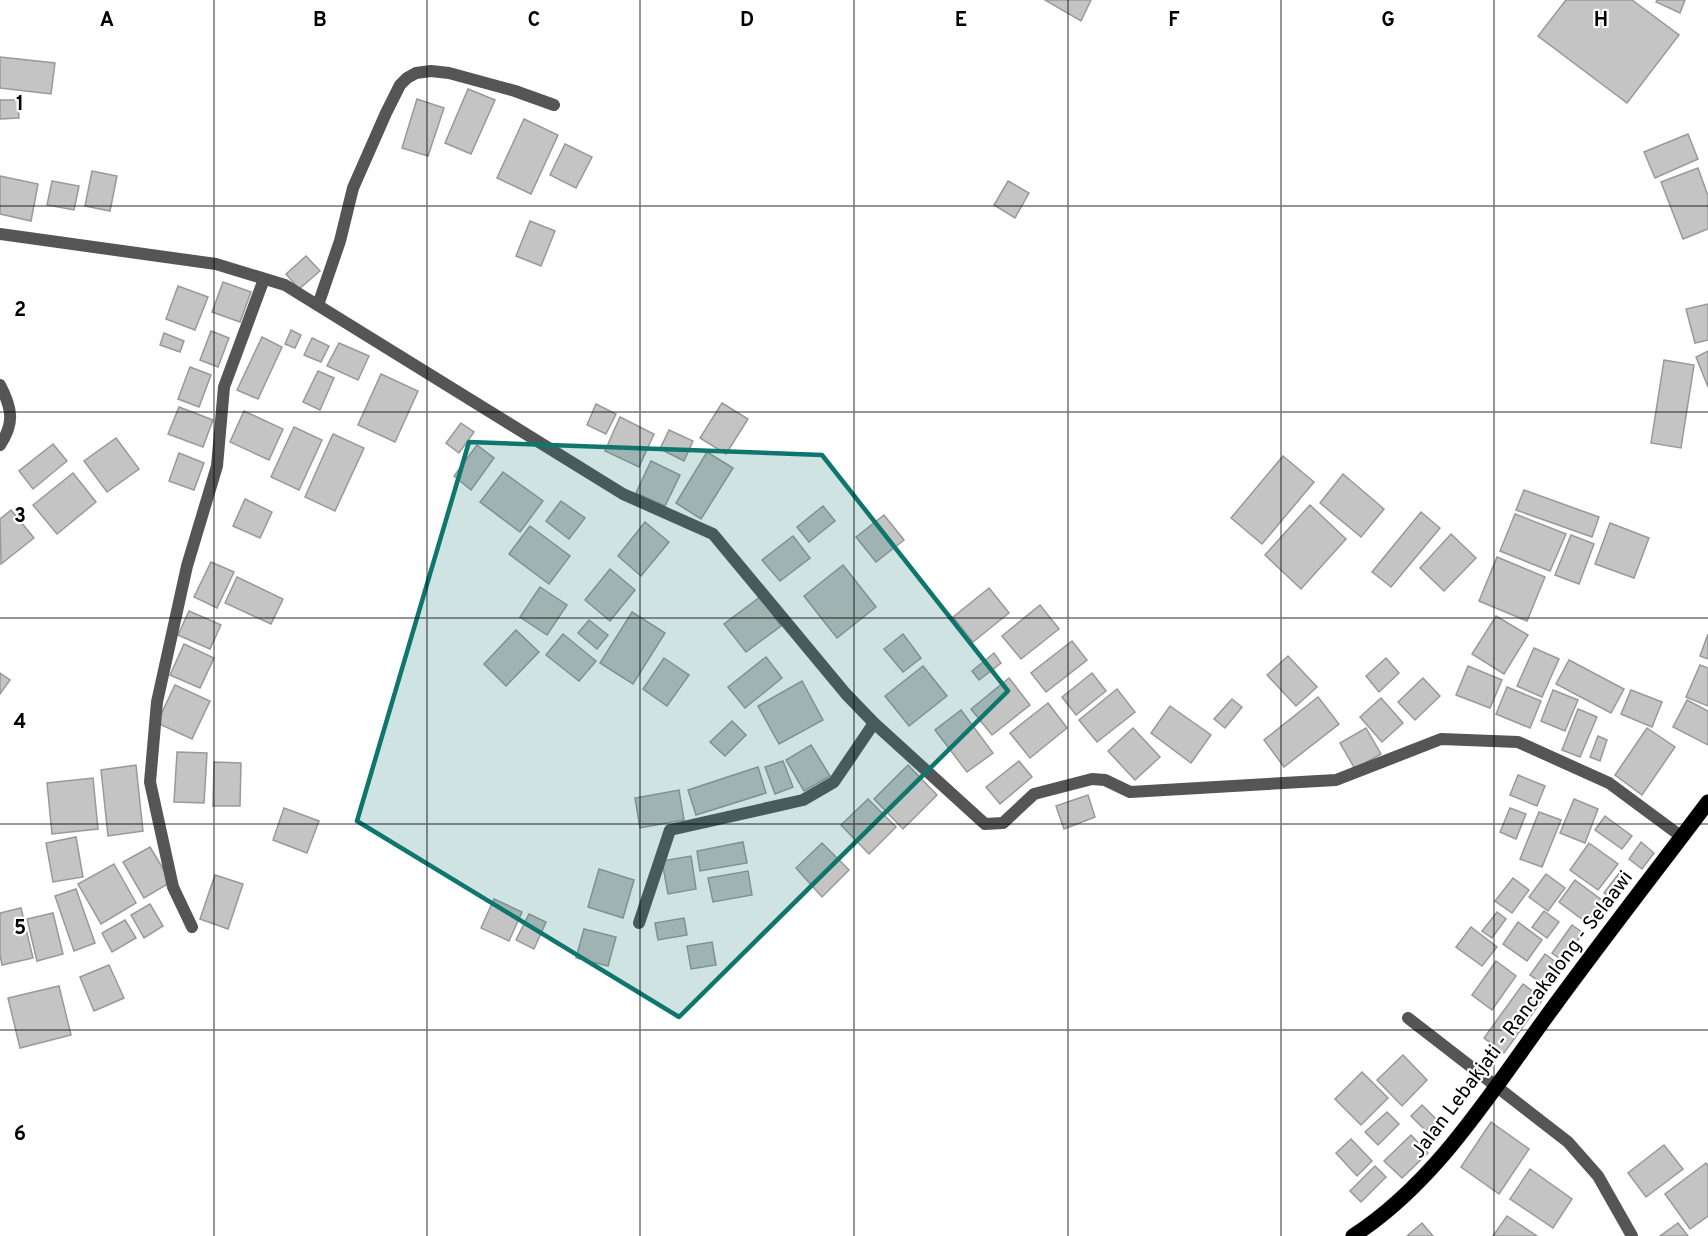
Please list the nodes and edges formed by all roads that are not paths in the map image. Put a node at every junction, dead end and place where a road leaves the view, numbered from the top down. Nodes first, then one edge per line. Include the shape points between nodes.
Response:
1 (554, 105) dead end
2 (0, 234) edge
3 (264, 279) junction
4 (318, 305) junction
5 (0, 385) edge
6 (0, 445) edge
7 (874, 723) junction
8 (1708, 802) edge
9 (1682, 837) junction
10 (639, 923) dead end
11 (192, 927) dead end
12 (1408, 1018) dead end
13 (1495, 1086) junction
14 (1353, 1236) edge
15 (1632, 1236) edge

1 - 4 street via 449,73 431,71 408,78 390,104 353,188
2 - 3 street via 216,264
3 - 4 street via 285,285
3 - 11 street via 224,387 217,466 187,566 157,702 150,782 173,887
4 - 7 street via 623,494 713,534
5 - 6 street via 11,414 8,433
7 - 9 street via 985,824 1003,823 1034,794 1092,779 1105,780 1130,792 1336,780 1441,739 1518,742 1609,783
7 - 10 street via 834,782 820,792 803,800 670,830
8 - 9 main road, Jalan Lebakjati - Rancakalong - Selaawi
9 - 13 main road, Jalan Lebakjati - Rancakalong - Selaawi
12 - 13 street
13 - 14 main road, Jalan Lebakjati - Rancakalong - Selaawi via 1429,1170 1382,1215
13 - 15 street via 1568,1142 1598,1176

